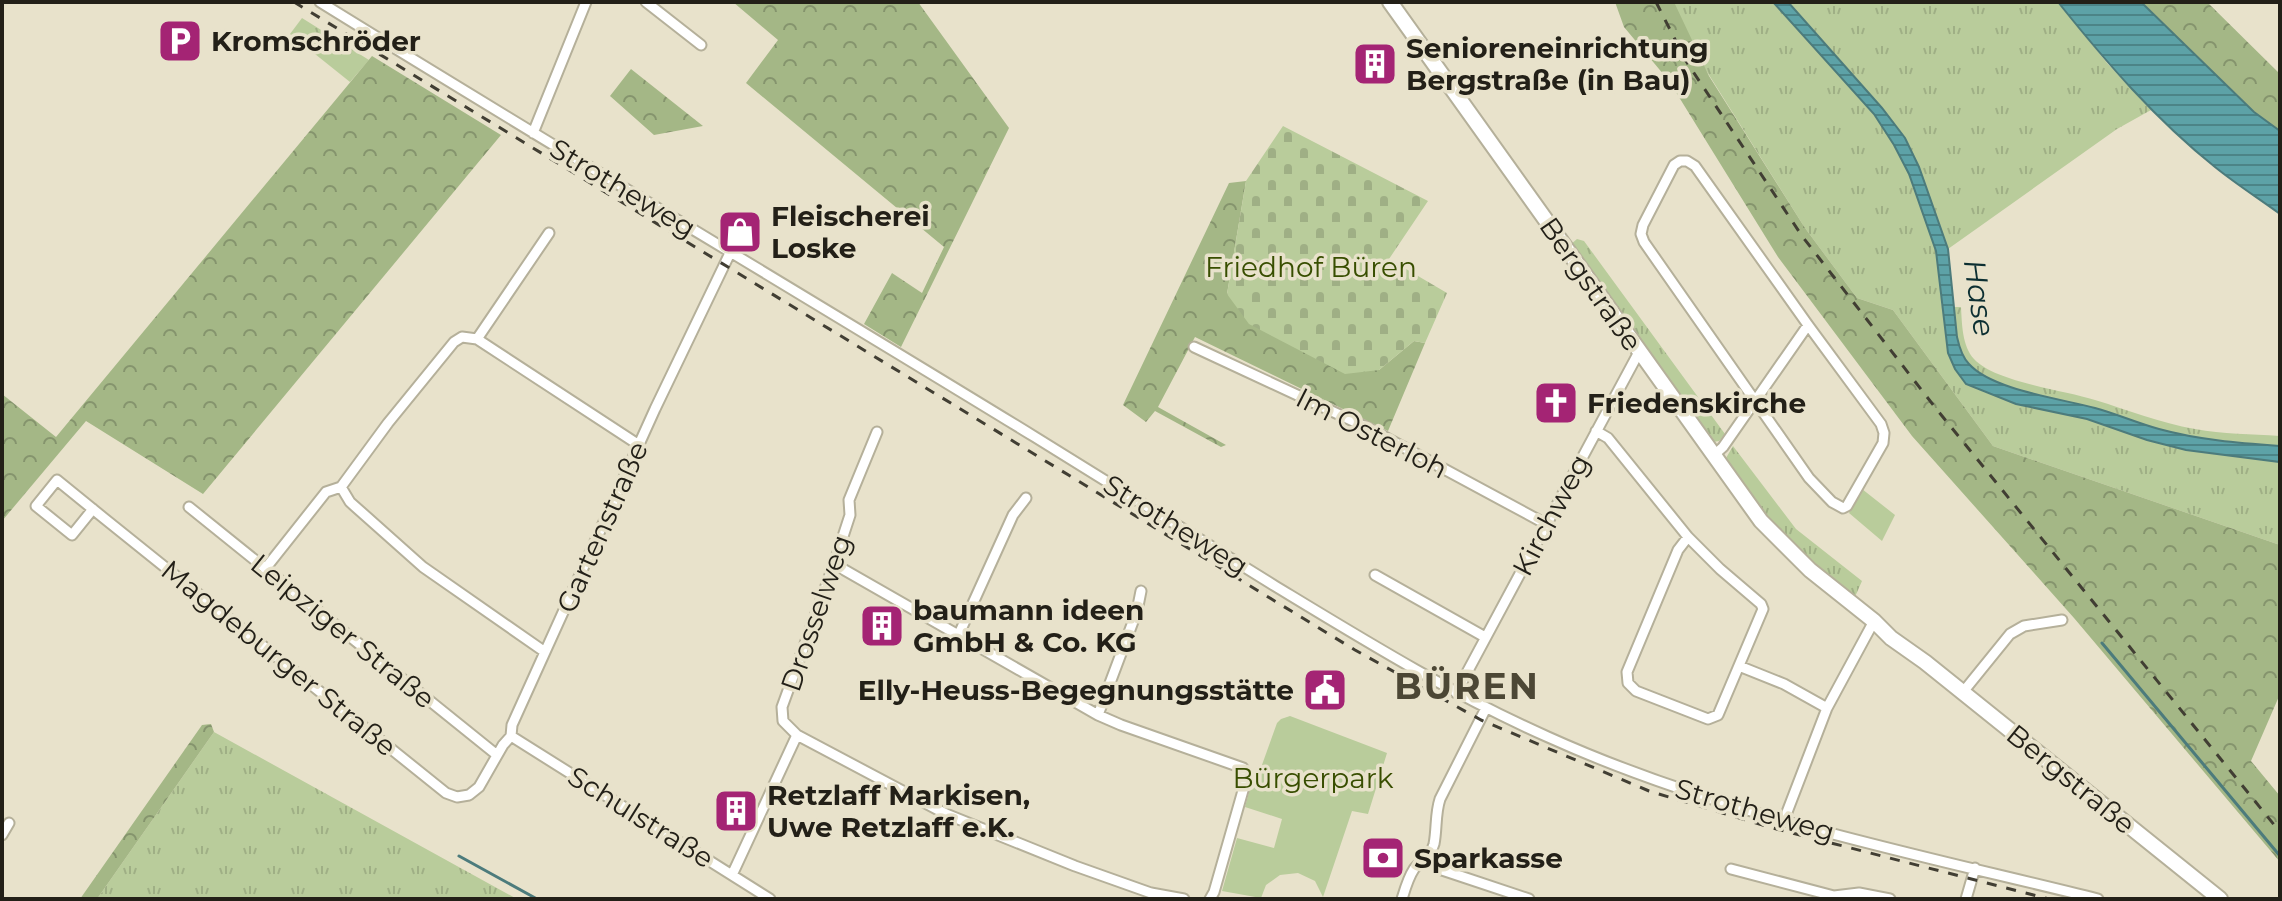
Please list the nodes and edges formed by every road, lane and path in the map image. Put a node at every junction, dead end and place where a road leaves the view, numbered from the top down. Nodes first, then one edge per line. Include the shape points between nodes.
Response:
1 (320, 2) edge
2 (586, 2) edge
3 (646, 2) edge
4 (1390, 2) edge
5 (701, 45) dead end
6 (533, 133) junction
7 (549, 233) dead end
8 (730, 253) junction
9 (1808, 325) junction
10 (477, 339) junction
11 (1194, 347) dead end
12 (1639, 352) junction
13 (1755, 400) junction
14 (1596, 431) junction
15 (877, 432) dead end
16 (639, 445) junction
17 (1713, 456) junction
18 (341, 487) junction
19 (1026, 498) dead end
20 (189, 507) dead end
21 (93, 509) junction
22 (1546, 524) junction
23 (1688, 537) junction
24 (834, 564) junction
25 (265, 569) junction
26 (1375, 575) dead end
27 (1141, 591) dead end
28 (2062, 620) dead end
29 (1874, 621) junction
30 (959, 634) junction
31 (1485, 637) junction
32 (545, 652) junction
33 (1739, 666) junction
34 (1963, 692) junction
35 (1456, 693) junction
36 (1486, 708) junction
37 (1827, 708) junction
38 (1098, 715) junction
39 (797, 735) junction
40 (511, 736) junction
41 (497, 755) junction
42 (469, 795) joint
43 (1784, 820) junction
44 (9, 823) dead end
45 (2, 835) edge
46 (1428, 857) junction
47 (1975, 868) junction
48 (1731, 869) dead end
49 (732, 875) junction
50 (1150, 896) edge
51 (770, 899) edge
52 (1184, 899) edge
53 (1210, 899) edge
54 (1402, 899) edge
55 (1529, 899) edge
56 (1890, 899) edge
57 (1966, 899) edge
58 (2098, 899) edge
59 (2220, 899) edge

1 - 6 street, Strotheweg
2 - 6 street
3 - 5 street
4 - 12 street, Bergstraße
6 - 8 street, Strotheweg
7 - 10 street
8 - 16 street, Gartenstraße
8 - 35 street, Strotheweg
9 - 13 street
9 - 13 street via 1884,433 1847,506 1818,490
9 - 13 street via 1695,166 1687,161 1674,165 1641,234
10 - 16 street
10 - 18 street via 454,342
11 - 22 street, Im Osterloh via 1368,428
12 - 14 street, Kirchweg
12 - 17 street, Bergstraße
13 - 17 street
14 - 22 street, Kirchweg
14 - 23 street via 1608,438
15 - 24 street, Drosselweg via 849,500 850,515
16 - 32 street, Gartenstraße
17 - 29 street, Bergstraße via 1784,546
18 - 25 street via 326,492
18 - 32 street via 350,502 423,567
19 - 30 street via 1013,515
20 - 25 street, Leipziger Straße
21 - 21 street, Magdeburger Straße via 57,480 36,506 72,535
21 - 42 street, Magdeburger Straße via 446,793
22 - 31 street, Kirchweg
23 - 33 street via 1763,609
23 - 33 street via 1627,672 1628,683 1636,691 1708,719 1718,715
24 - 30 street
24 - 39 street, Drosselweg via 782,707 783,721
25 - 41 street, Leipziger Straße
26 - 31 street
27 - 38 street
28 - 34 street via 2024,626 2010,634
29 - 34 street, Bergstraße
29 - 37 street
30 - 38 street
31 - 35 street, Kirchweg
32 - 40 street, Gartenstraße
33 - 37 street
34 - 59 street, Bergstraße
35 - 36 street, Strotheweg
36 - 43 street, Strotheweg via 1624,769
36 - 46 street via 1440,799
37 - 43 street
38 - 53 street via 1243,768 1246,773
39 - 49 street, Drosselweg
39 - 50 street via 946,814
40 - 41 street, Gartenstraße
40 - 49 street, Schulstraße
41 - 42 street, Gartenstraße
43 - 47 street, Strotheweg
44 - 45 street
46 - 54 street via 1415,869
46 - 55 street via 1442,870
47 - 57 street
47 - 58 street, Strotheweg
48 - 56 street via 1834,896 1859,893
49 - 51 street, Schulstraße
50 - 52 street

